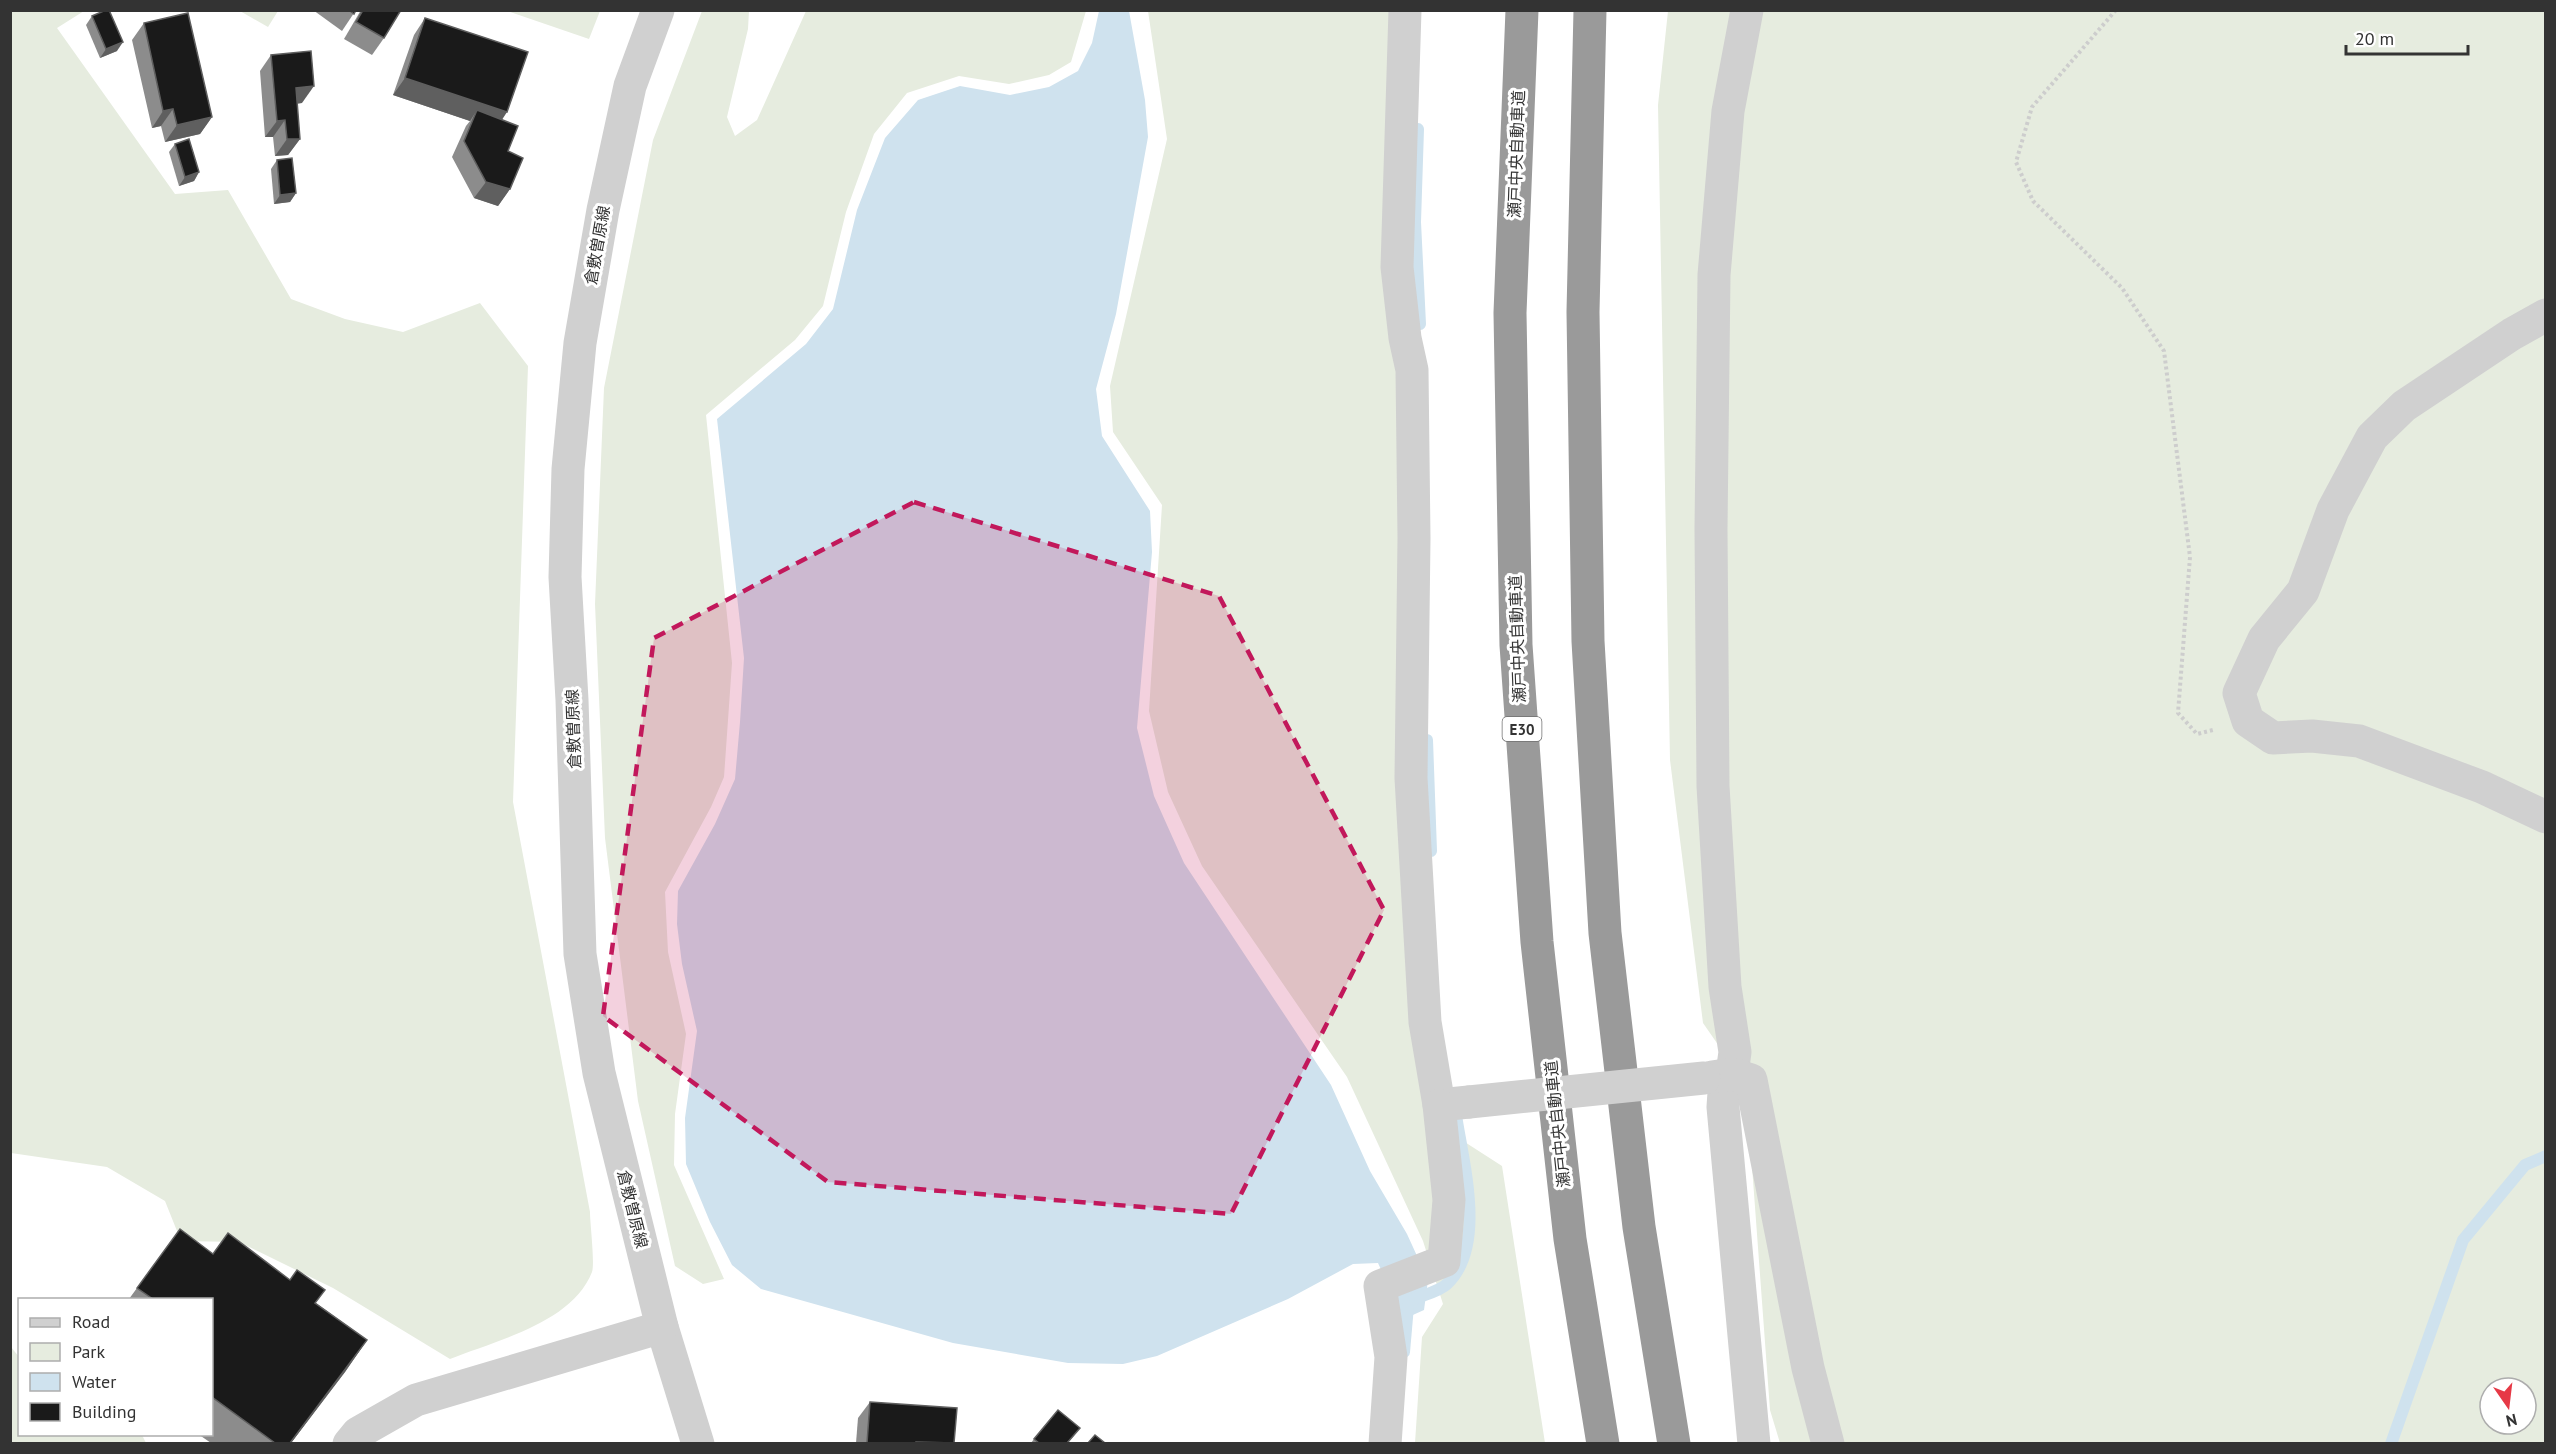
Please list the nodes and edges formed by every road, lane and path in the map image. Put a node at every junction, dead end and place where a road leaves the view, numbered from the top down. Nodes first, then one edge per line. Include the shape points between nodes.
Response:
1 (658, 10) edge
2 (1405, 10) edge
3 (1522, 10) edge
4 (1590, 10) edge
5 (1747, 10) edge
6 (2116, 10) edge
7 (2546, 315) edge
8 (2248, 721) junction
9 (2546, 818) edge
10 (1718, 1076) junction
11 (1454, 1103) junction
12 (662, 1326) junction
13 (350, 1443) edge
14 (698, 1443) edge
15 (1385, 1443) edge
16 (1603, 1443) edge
17 (1674, 1443) edge
18 (1754, 1443) edge
19 (1828, 1443) edge

1 - 12 street, 倉敷曽原線 via 630,86 581,332 568,469 565,577 580,954 598,1073
2 - 11 street via 1397,267 1412,370 1411,778 1425,1022
3 - 16 highway, 瀬戸中央自動車道 / E30 via 1510,313 1516,645 1541,978 1570,1239
4 - 17 highway via 1583,312 1589,665 1605,933 1639,1227
5 - 10 street via 1728,111 1714,276 1713,786 1725,987 1735,1052
6 - 8 path via 2032,107 2016,162 2033,201 2122,288 2164,351 2190,557 2178,713 2197,734
7 - 8 street via 2404,406 2372,437 2333,510 2303,591 2264,639 2239,693
8 - 9 street via 2273,738 2312,736 2359,741 2482,788
10 - 11 street, bridge
10 - 18 street via 1724,1092
10 - 19 street via 1751,1080 1808,1368
11 - 15 street via 1444,1261 1380,1286 1391,1357
12 - 13 street via 416,1400 358,1433
12 - 14 street, 倉敷曽原線

